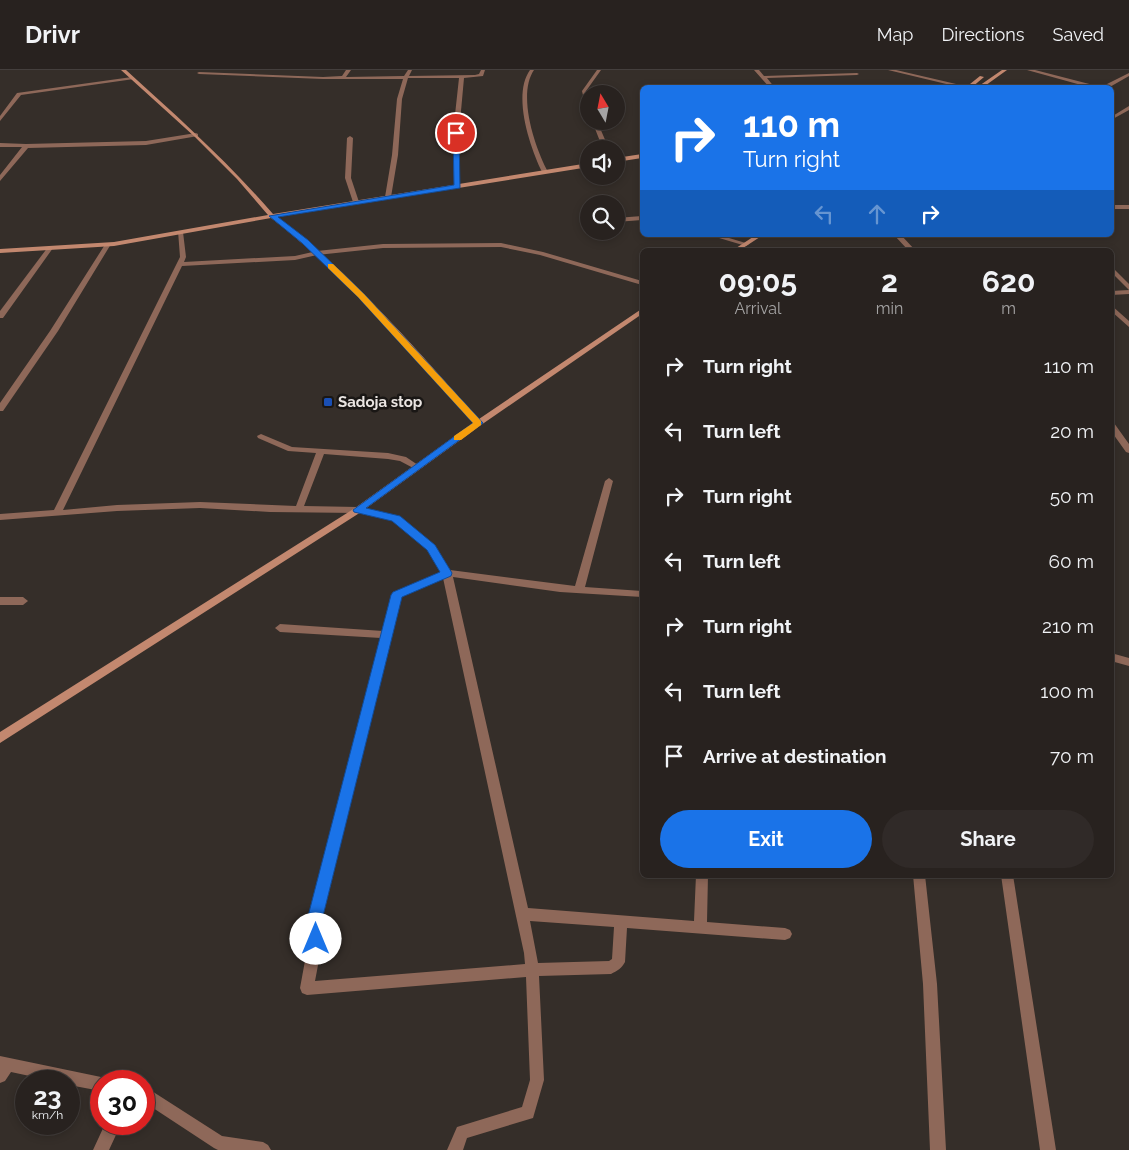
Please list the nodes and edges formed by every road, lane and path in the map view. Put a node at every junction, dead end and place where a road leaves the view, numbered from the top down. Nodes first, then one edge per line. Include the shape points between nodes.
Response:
1 (123, 70) edge
2 (349, 70) edge
3 (410, 70) edge
4 (483, 70) edge
5 (532, 70) edge
6 (599, 70) edge
7 (756, 70) edge
8 (890, 70) edge
9 (1005, 70) edge
10 (1029, 70) edge
11 (199, 73) dead end
12 (829, 73) edge
13 (857, 74) dead end
14 (986, 74) dead end
15 (1129, 74) edge
16 (462, 76) junction
17 (404, 77) junction
18 (763, 77) junction
19 (132, 78) junction
20 (347, 78) dead end
21 (588, 85) edge
22 (770, 85) edge
23 (958, 85) edge
24 (970, 85) edge
25 (982, 85) edge
26 (1090, 85) edge
27 (1108, 85) edge
28 (1129, 108) edge
29 (1114, 117) edge
30 (0, 119) edge
31 (196, 135) junction
32 (350, 138) dead end
33 (0, 145) edge
34 (26, 146) junction
35 (640, 156) edge
36 (625, 159) edge
37 (580, 166) edge
38 (545, 172) junction
39 (0, 179) edge
40 (457, 186) junction
41 (388, 198) junction
42 (356, 202) junction
43 (1114, 205) edge
44 (1129, 207) edge
45 (272, 216) junction
46 (640, 218) edge
47 (625, 219) edge
48 (180, 232) junction
49 (720, 237) edge
50 (757, 237) edge
51 (899, 237) edge
52 (108, 244) junction
53 (746, 244) junction
54 (50, 248) junction
55 (739, 248) edge
56 (910, 248) edge
57 (0, 251) edge
58 (316, 253) junction
59 (180, 264) junction
60 (1114, 271) edge
61 (640, 282) edge
62 (1129, 288) edge
63 (1129, 292) edge
64 (1114, 294) edge
65 (1114, 310) edge
66 (640, 312) edge
67 (0, 316) edge
68 (1129, 325) edge
69 (0, 409) edge
70 (478, 423) junction
71 (1114, 429) edge
72 (261, 436) dead end
73 (1129, 450) edge
74 (321, 451) junction
75 (417, 467) junction
76 (609, 481) dead end
77 (299, 510) junction
78 (358, 510) junction
79 (57, 513) junction
80 (0, 517) edge
81 (447, 573) junction
82 (579, 590) junction
83 (640, 594) edge
84 (0, 601) edge
85 (23, 601) dead end
86 (280, 628) dead end
87 (387, 635) junction
88 (1114, 658) edge
89 (1129, 662) edge
90 (0, 738) edge
91 (702, 878) edge
92 (919, 878) edge
93 (1007, 878) edge
94 (522, 914) junction
95 (621, 922) junction
96 (700, 928) junction
97 (785, 934) dead end
98 (532, 970) junction
99 (2, 1068) edge
100 (90, 1082) edge
101 (155, 1100) edge
102 (108, 1135) edge
103 (100, 1150) edge
104 (263, 1150) edge
105 (454, 1150) edge
106 (938, 1150) edge
107 (1048, 1150) edge

1 - 19 street
2 - 11 street via 343,76 323,78
3 - 17 street
4 - 16 street via 480,75
5 - 38 street via 527,76 525,111 533,149
6 - 21 street
7 - 18 street
8 - 23 street
9 - 25 street
10 - 26 street
12 - 13 street
12 - 18 street
14 - 24 street
15 - 27 street
16 - 17 street
16 - 40 street via 456,133
17 - 20 street
17 - 41 street
18 - 22 street
19 - 30 street via 19,94
19 - 31 street
28 - 29 street
31 - 34 street via 146,142
31 - 45 street
32 - 42 street via 348,178
33 - 34 street
34 - 39 street
35 - 36 street
37 - 38 street
38 - 40 street
40 - 41 street
41 - 42 street
42 - 45 street
43 - 44 street
45 - 48 street
45 - 58 street
46 - 47 street
48 - 52 street
48 - 59 street via 183,257
49 - 53 street
50 - 53 street
51 - 56 street
52 - 54 street
52 - 69 street
53 - 55 street
54 - 57 street
54 - 67 street
58 - 59 street via 295,258
58 - 61 street via 412,244 500,245 541,253
58 - 70 street via 361,295
59 - 79 street
60 - 62 street
63 - 64 street
65 - 68 street
66 - 70 street
70 - 75 street
71 - 73 street
72 - 74 street via 291,449
74 - 75 street via 388,456 403,459
74 - 77 street
75 - 78 street
76 - 82 street
77 - 78 street
77 - 79 street via 200,505
78 - 81 street via 396,519 431,547
78 - 90 street
79 - 80 street
81 - 82 street
81 - 87 street via 396,595
81 - 94 street
82 - 83 street
84 - 85 street
86 - 87 street
87 - 98 street via 314,924 316,939 308,988
88 - 89 street
91 - 96 street
92 - 106 street via 930,984
93 - 107 street
94 - 95 street
94 - 98 street
95 - 96 street
95 - 98 street via 618,962 611,967
96 - 97 street
98 - 105 street via 537,1080 528,1113 462,1132
99 - 100 street
101 - 104 street via 219,1143
102 - 103 street

